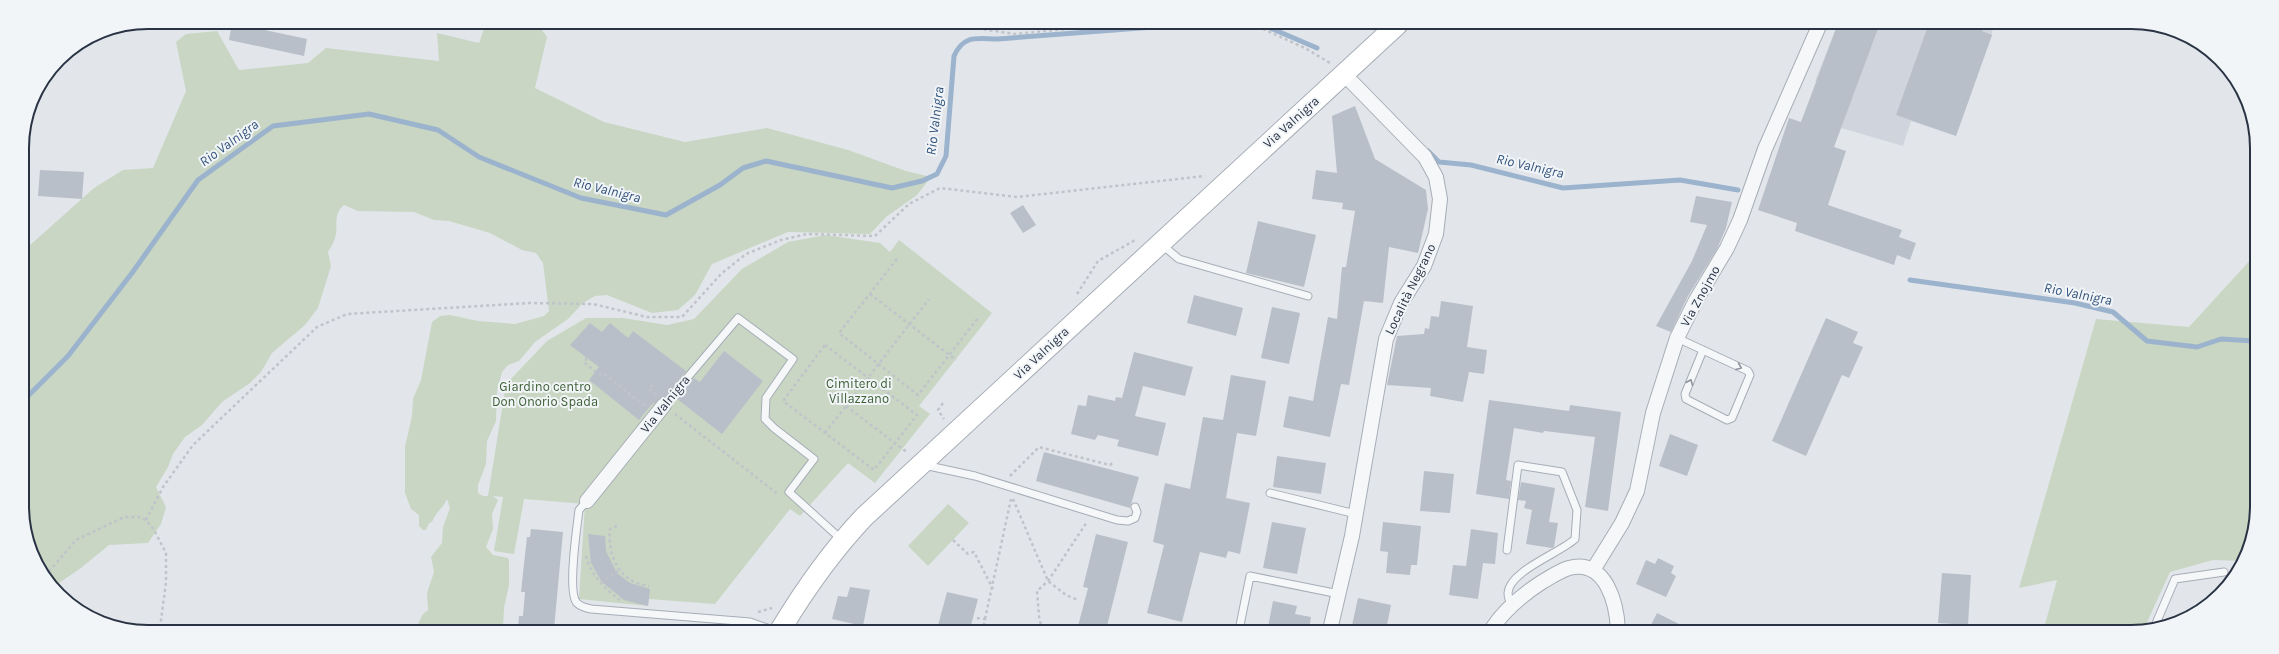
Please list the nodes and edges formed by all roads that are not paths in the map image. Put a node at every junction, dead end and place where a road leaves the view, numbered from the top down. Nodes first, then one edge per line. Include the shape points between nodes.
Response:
1 (1393, 29) edge
2 (1818, 29) edge
3 (1344, 74) junction
4 (1160, 243) junction
5 (1308, 296) dead end
6 (1677, 338) junction
7 (1703, 350) junction
8 (660, 410) joint
9 (915, 459) junction
10 (1270, 493) dead end
11 (587, 501) joint
12 (1135, 507) dead end
13 (1356, 514) junction
14 (842, 540) junction
15 (1507, 550) dead end
16 (2224, 572) dead end
17 (1597, 573) junction
18 (1339, 594) junction
19 (1512, 605) junction
20 (2156, 622) edge
21 (759, 625) edge
22 (783, 625) edge
23 (1240, 625) edge
24 (1331, 625) edge
25 (1494, 625) edge
26 (1617, 625) edge

1 - 3 main road, Via Valnigra
2 - 6 street, Via Znojmo via 1765,148 1740,220
3 - 4 main road, Via Valnigra
3 - 13 street, Località Negrano via 1425,157 1436,177 1440,199 1436,234 1424,266 1401,303 1386,339
4 - 5 lane via 1179,259
4 - 9 main road, Via Valnigra
6 - 7 lane
6 - 17 street, Via Znojmo via 1653,413 1637,491
7 -> 7 lane via 1748,371 1750,375 1732,418 1727,420 1686,399 1685,394
8 - 11 street, Via Valnigra
8 - 14 lane, Via Valnigra via 738,318 793,359 766,398 765,419 814,459 789,492
9 - 12 lane via 1093,513 1128,521 1135,518
9 - 14 main road, Via Valnigra
10 - 13 lane
11 - 21 lane, Via Valnigra via 579,510 577,530 572,588 577,603 584,608 750,622
13 - 18 street, Località Negrano
14 - 22 main road, Via Valnigra via 811,580
15 - 19 lane via 1518,465 1562,472 1577,510 1575,539 1568,546 1521,572 1510,586 1508,594
16 - 20 lane via 2175,578
17 - 19 street via 1578,566 1561,570
17 - 26 street via 1614,599
18 - 23 lane via 1250,576
18 - 24 street, Località Negrano
19 - 25 street

